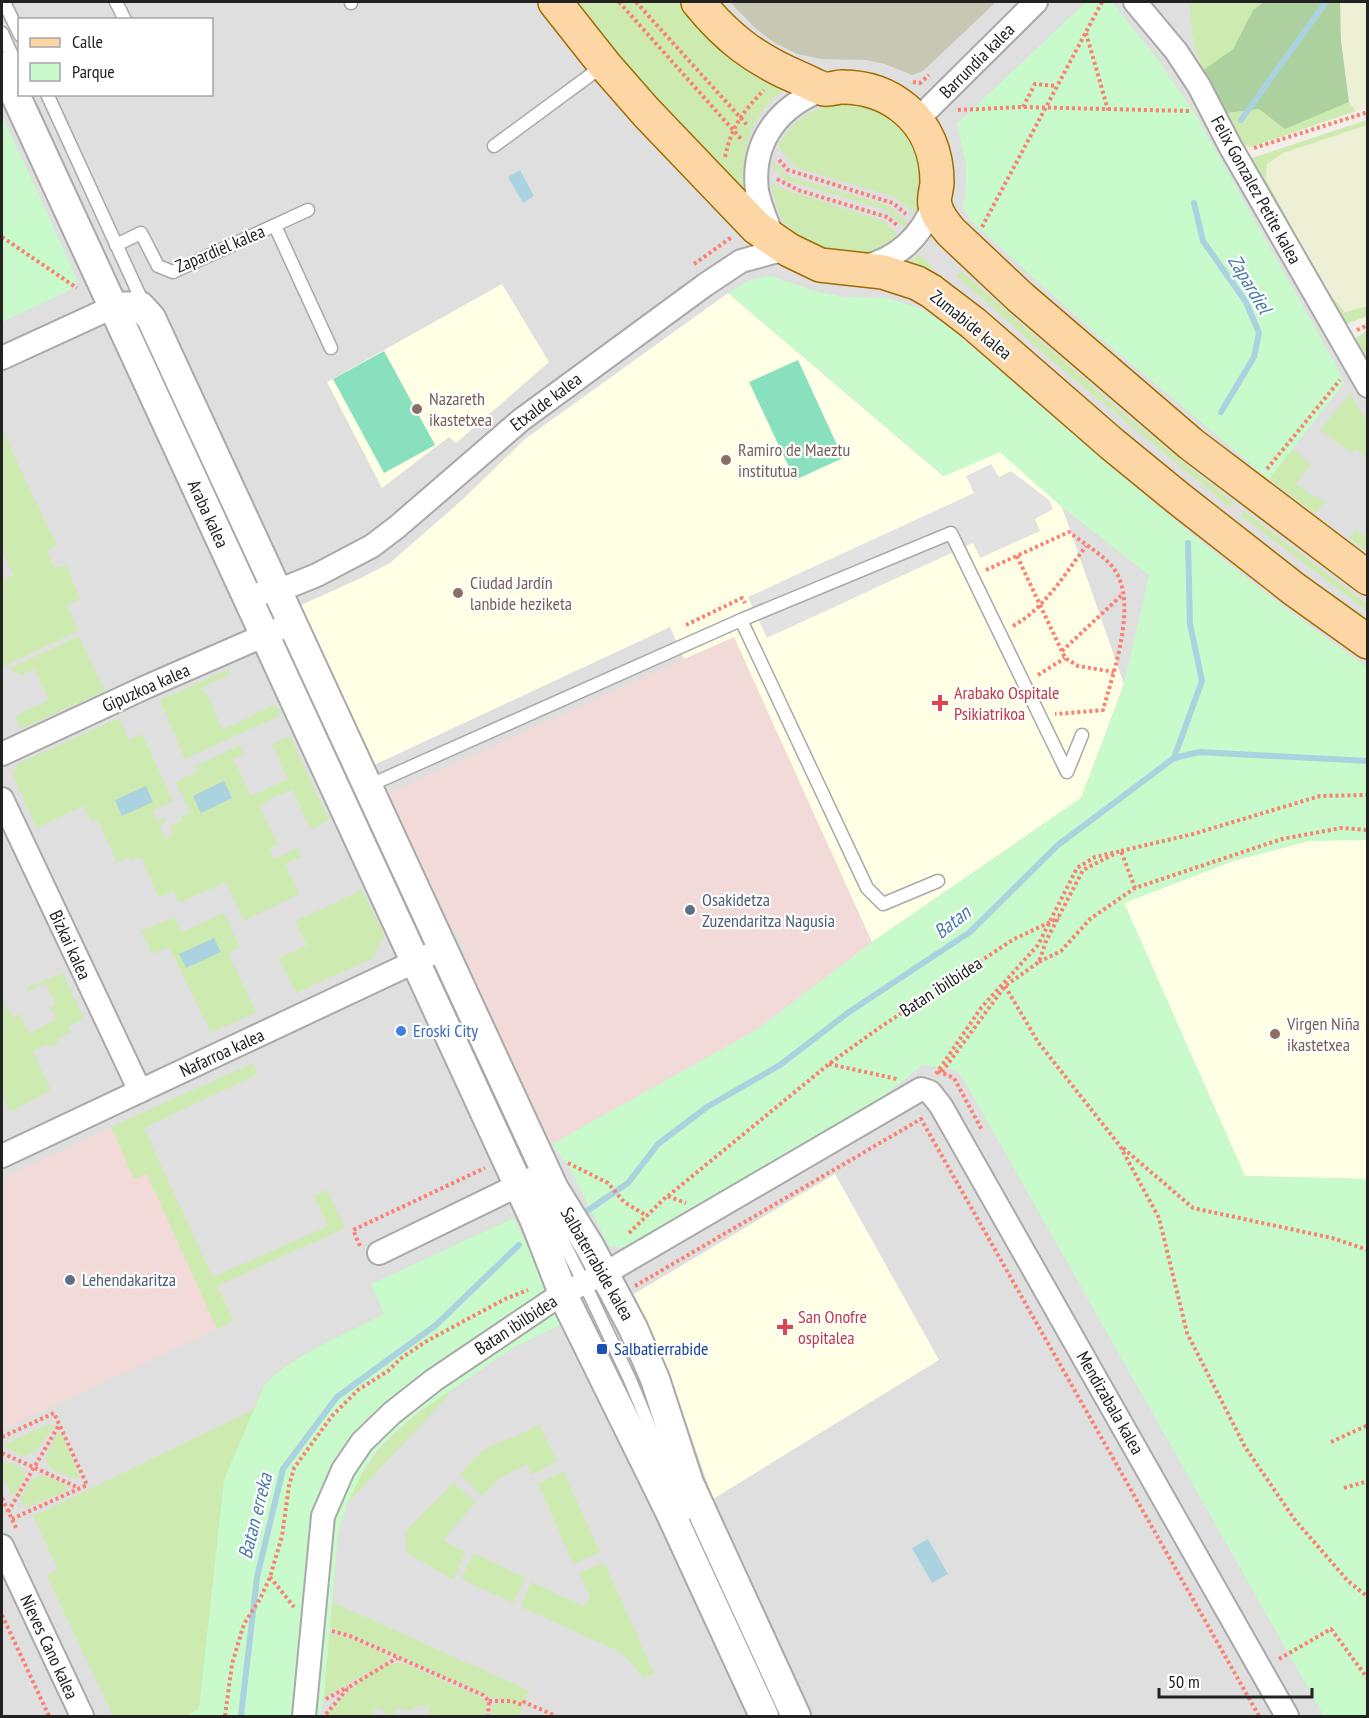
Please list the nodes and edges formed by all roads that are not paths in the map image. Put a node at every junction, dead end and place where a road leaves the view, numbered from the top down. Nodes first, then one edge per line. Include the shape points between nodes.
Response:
1 (4, 2) edge
2 (117, 2) edge
3 (555, 2) edge
4 (698, 2) edge
5 (1036, 2) edge
6 (1135, 2) edge
7 (123, 18) edge
8 (18, 31) edge
9 (2, 33) edge
10 (604, 64) junction
11 (2, 66) edge
12 (18, 86) edge
13 (825, 89) junction
14 (23, 96) edge
15 (48, 96) edge
16 (917, 120) junction
17 (494, 146) dead end
18 (934, 203) junction
19 (308, 210) dead end
20 (275, 226) junction
21 (116, 245) junction
22 (782, 245) junction
23 (855, 268) junction
24 (129, 308) junction
25 (331, 348) dead end
26 (2, 358) edge
27 (1368, 386) edge
28 (1368, 578) edge
29 (269, 611) junction
30 (746, 618) junction
31 (1368, 642) edge
32 (1082, 735) dead end
33 (2, 754) edge
34 (366, 787) junction
35 (2, 799) edge
36 (938, 881) dead end
37 (428, 955) junction
38 (140, 1091) junction
39 (930, 1092) joint
40 (2, 1156) edge
41 (525, 1177) junction
42 (379, 1254) dead end
43 (584, 1283) junction
44 (691, 1525) dead end
45 (2, 1546) edge
46 (311, 1710) edge
47 (81, 1716) edge
48 (764, 1716) edge
49 (796, 1716) edge
50 (1287, 1716) edge

1 - 8 lane
2 - 7 lane
3 - 10 main road, Zumabide kalea
4 - 13 main road via 762,61
5 - 16 street, Barrundia kalea
6 - 27 street, Felix Gonzalez Petite kalea via 1199,86
9 - 12 lane, Araba kalea
10 - 17 lane
10 - 22 main road, Zumabide kalea via 716,187 757,228
11 - 12 street, Araba kalea
13 - 16 main road via 869,90 895,101
13 - 22 street via 782,114 760,152 756,177 761,207
14 - 24 street, Araba kalea
15 - 21 lane
16 - 18 main road via 927,135 937,168
18 - 23 street via 929,217 901,251
18 - 28 main road via 941,219 966,248 1110,375 1191,444
19 - 20 lane, Zapardiel kalea
20 - 21 lane, Zapardiel kalea via 173,272 158,266 141,233
20 - 25 lane, Zapardiel kalea
21 - 24 lane
22 - 23 main road, Zumabide kalea via 820,265
22 - 29 street, Etxalde kalea via 774,252 726,270 521,420 372,546 317,575
23 - 31 main road, Zumabide kalea via 910,280 951,305 1178,498
24 - 26 street
24 - 29 street, Araba kalea
29 - 33 street, Gipuzkoa kalea via 146,687
29 - 34 street, Araba kalea
29 - 37 street, Araba kalea
30 - 32 lane via 951,533 1067,772
30 - 34 lane
30 - 36 lane via 867,888 883,904
34 - 37 street, Araba kalea
35 - 38 street, Bizkai kalea
37 - 38 street, Nafarroa kalea
37 - 41 street, Salbaterrabide kalea
37 - 43 street, Salbaterrabide kalea via 554,1190
38 - 40 street, Nafarroa kalea
39 - 43 street, Batan ibilbidea via 915,1091
39 - 50 street, Mendizabala kalea
41 - 42 street
41 - 43 street, Salbaterrabide kalea via 535,1221
43 - 44 lane, Salbaterrabide kalea
43 - 46 street, Batan ibilbidea via 434,1380 362,1442 343,1470 323,1516 320,1536
43 - 48 street, Salbaterrabide kalea via 670,1512
43 - 49 street, Salbaterrabide kalea via 646,1357 689,1483
45 - 47 street, Nieves Cano kalea

